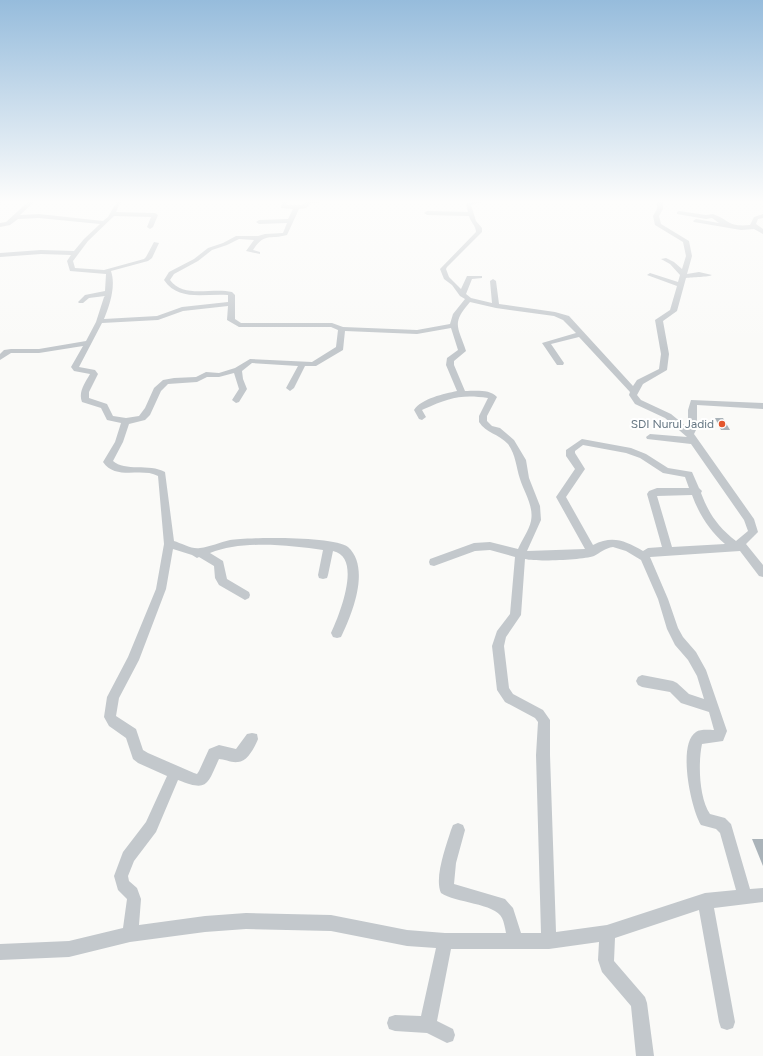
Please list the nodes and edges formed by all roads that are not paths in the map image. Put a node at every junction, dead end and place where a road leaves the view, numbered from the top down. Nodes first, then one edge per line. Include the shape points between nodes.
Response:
1 (77, 250) edge
2 (153, 250) edge
3 (207, 250) edge
4 (249, 250) edge
5 (461, 250) edge
6 (688, 250) edge
7 (75, 253) junction
8 (258, 253) dead end
9 (0, 254) edge
10 (664, 259) dead end
11 (107, 270) junction
12 (650, 275) dead end
13 (709, 275) dead end
14 (683, 276) junction
15 (480, 277) dead end
16 (493, 281) dead end
17 (680, 285) junction
18 (108, 293) junction
19 (466, 297) junction
20 (81, 302) dead end
21 (232, 304) junction
22 (496, 306) junction
23 (100, 321) junction
24 (453, 326) junction
25 (342, 329) junction
26 (581, 334) junction
27 (87, 343) junction
28 (0, 358) edge
29 (303, 363) junction
30 (560, 363) dead end
31 (238, 370) junction
32 (290, 388) dead end
33 (634, 392) junction
34 (462, 393) junction
35 (236, 400) dead end
36 (763, 406) edge
37 (422, 417) dead end
38 (126, 421) junction
39 (650, 436) dead end
40 (692, 438) junction
41 (697, 491) junction
42 (169, 544) junction
43 (329, 546) junction
44 (739, 547) junction
45 (668, 550) junction
46 (592, 552) junction
47 (197, 554) junction
48 (520, 555) junction
49 (644, 557) junction
50 (434, 562) dead end
51 (763, 573) edge
52 (323, 575) dead end
53 (245, 595) dead end
54 (337, 633) dead end
55 (642, 681) dead end
56 (714, 708) junction
57 (252, 739) dead end
58 (175, 773) junction
59 (458, 830) dead end
60 (763, 895) edge
61 (745, 896) junction
62 (705, 901) junction
63 (607, 933) junction
64 (130, 934) junction
65 (445, 941) junction
66 (549, 941) junction
67 (516, 942) junction
68 (0, 952) edge
69 (727, 1022) dead end
70 (395, 1023) dead end
71 (428, 1025) junction
72 (447, 1035) dead end
73 (646, 1056) edge

1 - 7 street
2 - 11 street via 146,260
3 - 21 street via 196,260 177,269 167,280 174,290 230,293
4 - 8 street
5 - 19 street via 443,269 446,278
6 - 14 street via 689,256
7 - 9 street
7 - 11 street via 70,261 71,270
10 - 14 street via 672,263
11 - 18 street
12 - 17 street
13 - 14 street
14 - 17 street
15 - 19 street via 469,277
16 - 22 street
17 - 33 street via 673,311 659,320 665,354 663,370 640,382
18 - 20 street via 87,296
18 - 23 street
19 - 22 street
19 - 24 street via 455,315
21 - 23 street via 182,309 158,318
21 - 25 street via 231,320 239,325 322,324
22 - 26 street via 555,314 566,318
23 - 27 street
24 - 25 street via 406,332
24 - 34 street via 462,351 450,360 450,365
25 - 29 street via 340,348 316,363
26 - 30 street via 546,343
26 - 33 street
27 - 28 street via 11,351
27 - 38 street via 75,367 94,374 84,399 104,406 110,418
29 - 31 street via 250,361
29 - 32 street
31 - 35 street via 243,389
31 - 38 street via 219,375 206,374 197,380 166,382 158,388 146,416
33 - 40 street via 633,395 638,402 668,416
34 - 37 street via 446,396 421,407 418,410
34 - 48 street via 492,396 483,422 489,428 505,435 521,460 525,482 535,506 536,520
36 - 40 street via 694,402
38 - 42 street via 119,442 108,462 113,467 156,471 162,474
39 - 40 street
40 - 44 street via 750,519 753,532
41 - 44 street via 703,512 720,534
41 - 45 street via 652,494
41 - 46 street via 687,472 666,471 643,456 624,449 579,443 569,453 580,469 561,497
42 - 47 street
42 - 58 street via 160,595 133,660 112,697 110,717 113,722 132,734 138,754
43 - 47 street via 254,541 224,544
43 - 52 street
43 - 54 street via 347,552 353,576 343,621
44 - 45 street
44 - 51 street
45 - 49 street via 648,552
46 - 48 street
46 - 49 street via 613,543 629,548
47 - 53 street via 217,562 223,582
48 - 50 street via 490,546 474,547
48 - 66 street via 515,616 501,634 498,646 503,690 519,705 538,714 544,720 542,755
49 - 56 street via 664,599 673,629 702,674
55 - 56 street via 673,687 685,699
56 - 61 street via 720,734 699,737 696,742 694,775 699,808 706,820 720,823 726,829
57 - 58 street via 238,756 219,752 214,754 200,780 196,781
58 - 64 street via 151,827 128,857 123,869 121,881 132,893 135,904
59 - 67 street via 449,863 446,888 500,904 505,908
60 - 61 street
61 - 62 street
62 - 63 street
62 - 69 street
63 - 66 street
63 - 73 street via 608,966 639,1003
64 - 65 street via 246,921 331,923 407,938
64 - 68 street via 69,949
65 - 67 street
65 - 71 street
66 - 67 street
70 - 71 street
71 - 72 street

